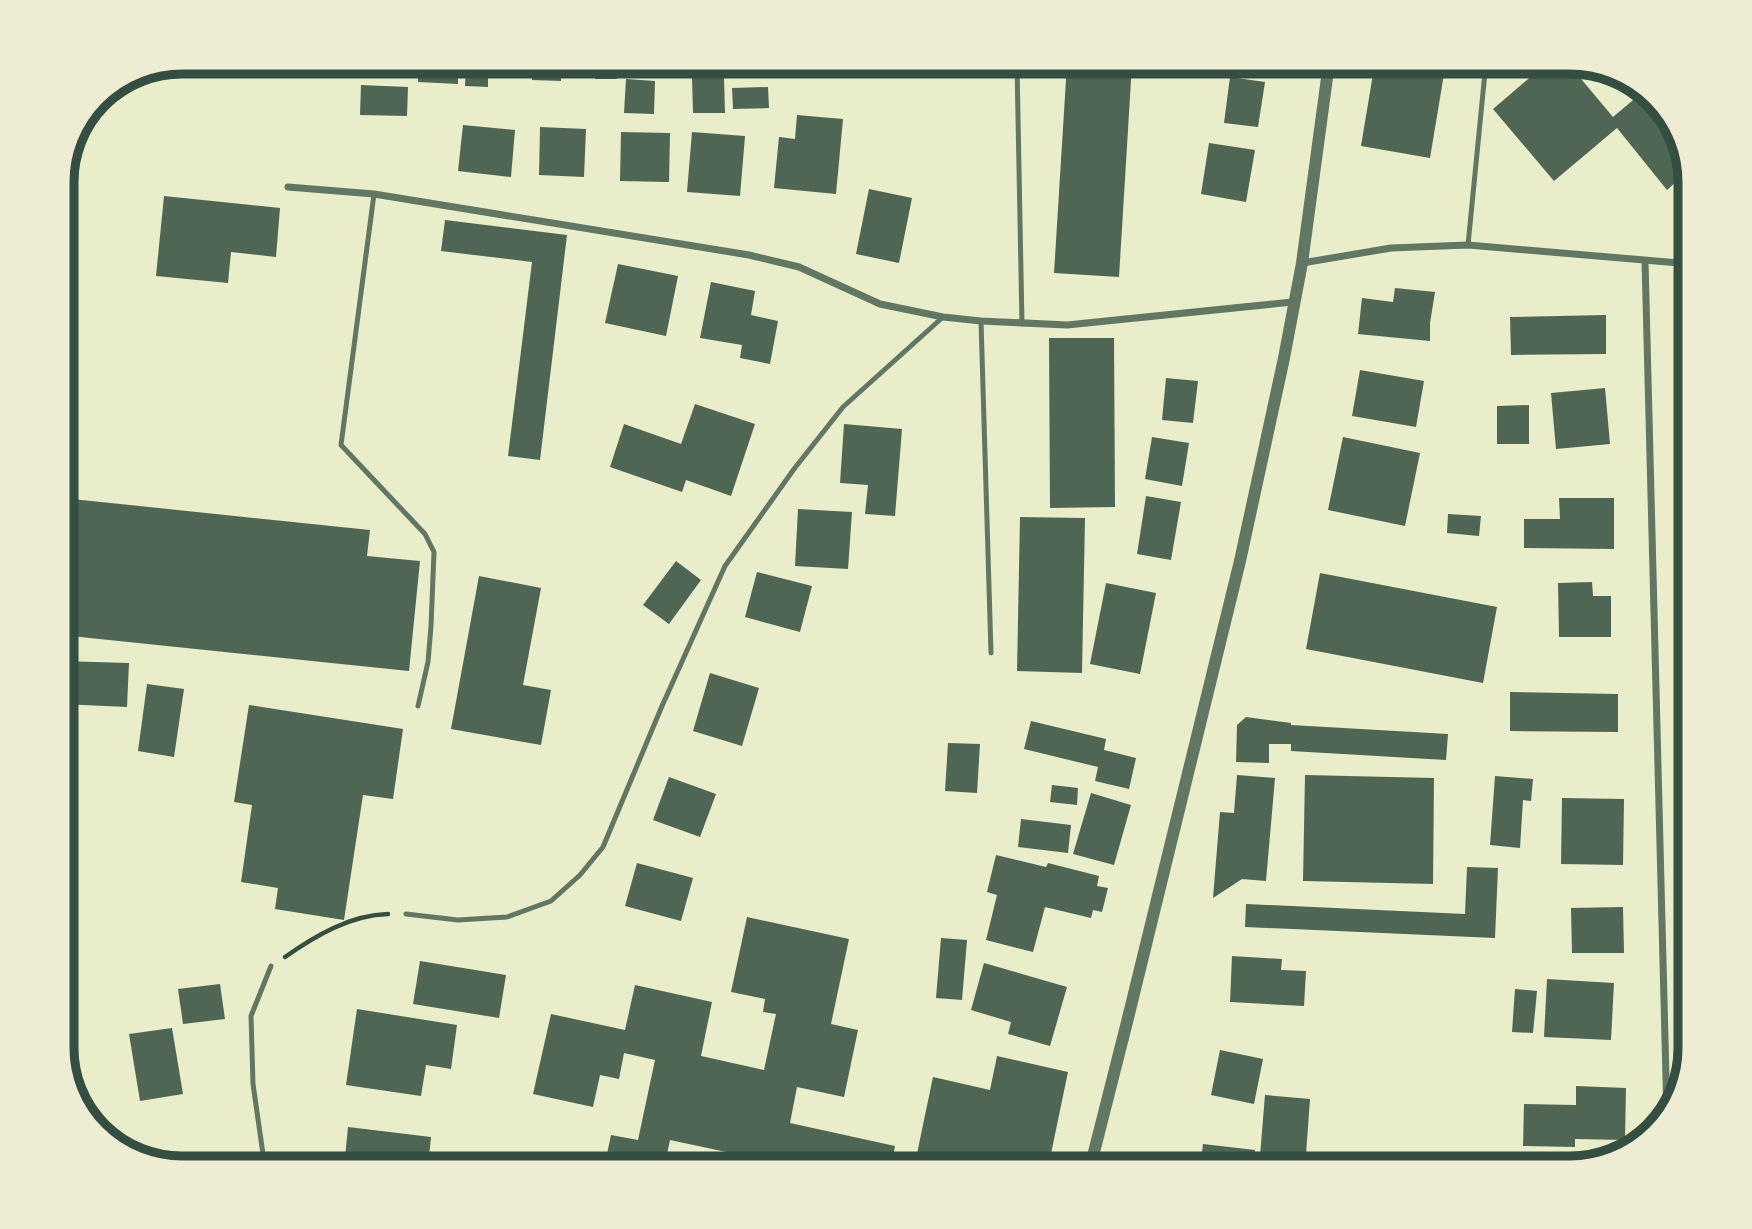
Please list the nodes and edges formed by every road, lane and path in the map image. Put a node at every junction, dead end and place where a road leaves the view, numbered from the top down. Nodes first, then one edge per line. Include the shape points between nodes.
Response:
1 (1017, 74) edge
2 (1328, 74) edge
3 (1485, 74) edge
4 (288, 187) dead end
5 (374, 194) junction
6 (1468, 245) junction
7 (1645, 261) junction
8 (1678, 263) edge
9 (1302, 264) junction
10 (1293, 302) junction
11 (943, 317) junction
12 (981, 321) junction
13 (1022, 324) junction
14 (991, 653) dead end
15 (418, 706) dead end
16 (407, 914) joint
17 (271, 966) joint
18 (1666, 1096) edge
19 (263, 1156) edge
20 (1093, 1156) edge

1 - 13 lane
2 - 9 street
3 - 6 lane
4 - 5 street
5 - 11 street via 749,255 799,267 880,304
5 - 15 lane via 341,445 425,534 434,552 428,662
6 - 7 street
6 - 9 street via 1391,247
7 - 8 street
7 - 18 street
9 - 10 street
10 - 13 street via 1067,325
10 - 20 street via 1240,561
11 - 12 street
11 - 16 lane via 843,407 725,565 603,847 580,875 551,901 507,917 458,920
12 - 13 street
12 - 14 lane
16 - 17 path via 369,915 313,937
17 - 19 lane via 251,1016 253,1084

